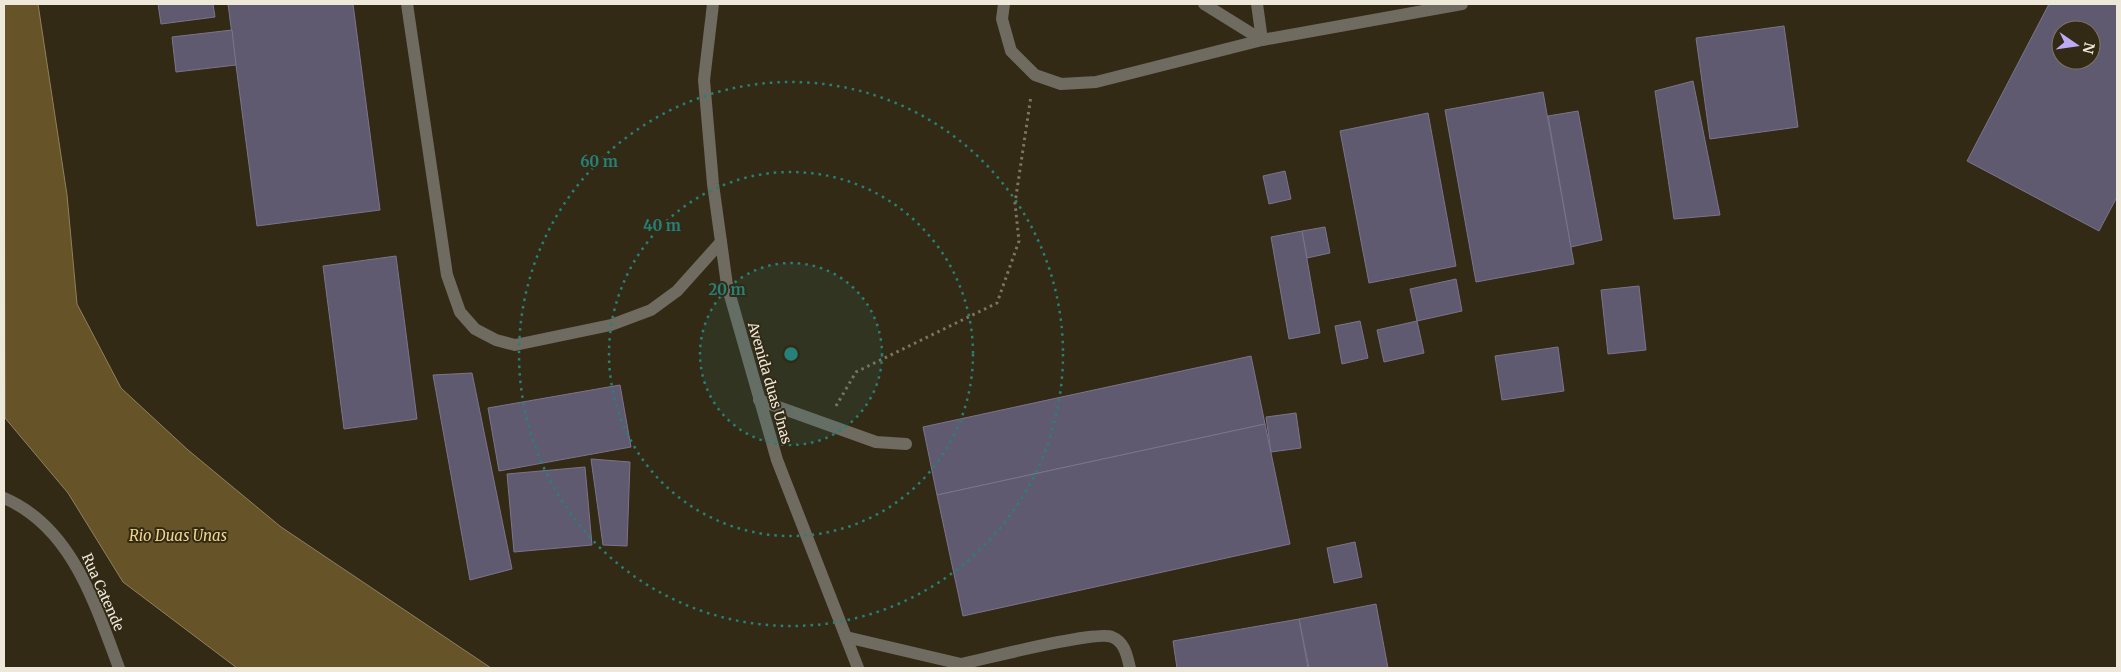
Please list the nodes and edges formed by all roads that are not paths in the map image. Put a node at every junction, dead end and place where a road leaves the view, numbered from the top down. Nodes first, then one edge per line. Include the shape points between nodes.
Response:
1 (407, 4) edge
2 (713, 4) edge
3 (1004, 4) edge
4 (1204, 4) edge
5 (1257, 4) edge
6 (1462, 4) edge
7 (1262, 40) junction
8 (721, 242) junction
9 (759, 400) junction
10 (906, 444) dead end
11 (4, 498) edge
12 (846, 637) junction
13 (960, 666) edge
14 (119, 668) edge
15 (858, 668) edge
16 (1130, 668) edge

1 - 8 street via 447,275 460,312 475,330 515,345 611,325 651,310 677,291
2 - 8 street, Avenida duas Unas via 704,80
3 - 7 street via 1002,19 1011,52 1035,76 1061,84 1096,82
4 - 7 street
5 - 7 street
6 - 7 street
8 - 9 street, Avenida duas Unas via 727,285
9 - 10 street via 876,442
9 - 12 street, Avenida duas Unas via 776,460
11 - 14 street, Rua Catende via 43,523 67,550 86,584
12 - 13 street
12 - 15 street, Avenida duas Unas
13 - 16 street via 1088,636 1112,637 1125,648

